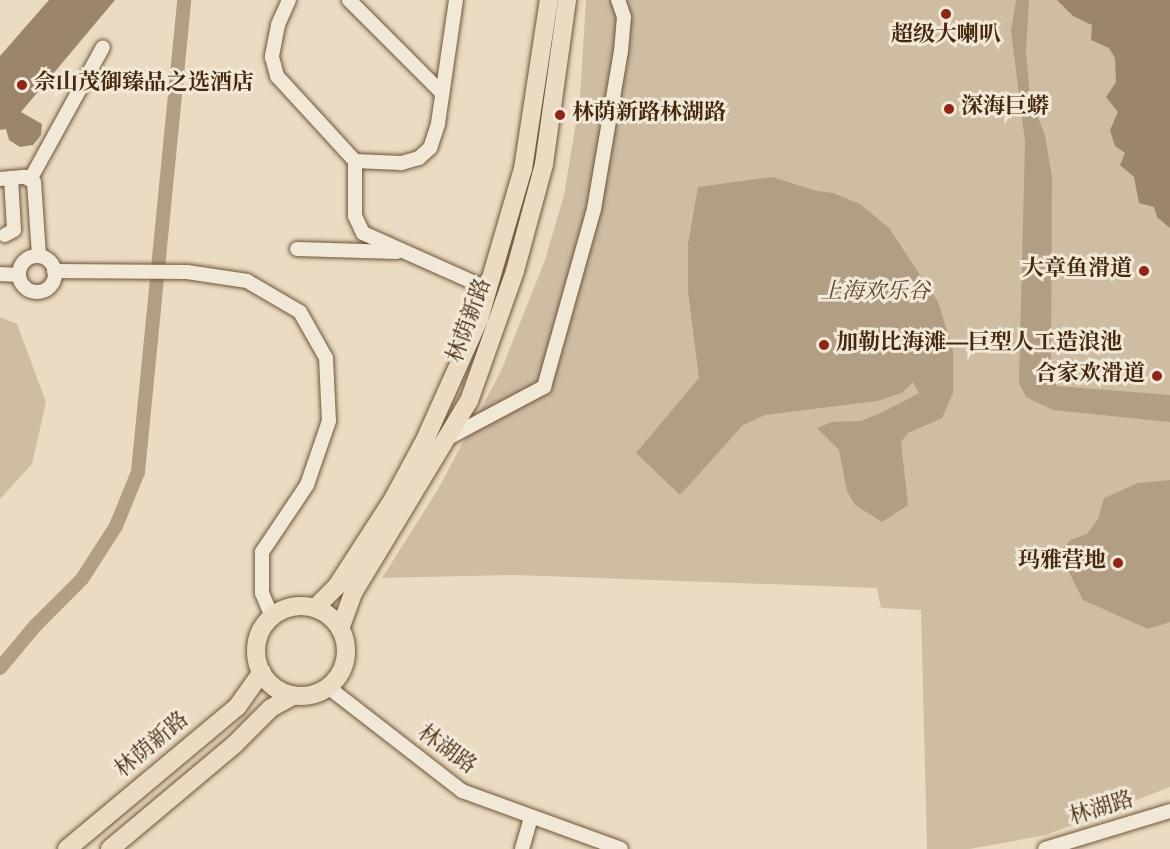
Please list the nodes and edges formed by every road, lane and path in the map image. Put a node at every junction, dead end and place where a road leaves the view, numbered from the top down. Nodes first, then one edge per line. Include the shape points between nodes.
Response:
1 (289, 0) edge
2 (349, 0) edge
3 (456, 0) edge
4 (549, 0) edge
5 (567, 0) edge
6 (618, 0) edge
7 (103, 47) dead end
8 (442, 93) junction
9 (356, 161) junction
10 (5, 178) edge
11 (31, 178) junction
12 (5, 235) dead end
13 (297, 249) dead end
14 (402, 253) junction
15 (39, 256) junction
16 (54, 271) junction
17 (0, 274) edge
18 (18, 275) junction
19 (488, 289) junction
20 (448, 438) junction
21 (315, 608) junction
22 (272, 617) junction
23 (340, 629) junction
24 (262, 672) junction
25 (328, 687) junction
26 (294, 695) junction
27 (1170, 811) edge
28 (531, 817) junction
29 (68, 849) edge
30 (110, 849) edge
31 (522, 849) edge
32 (621, 849) edge
33 (1046, 849) edge

1 - 9 street via 278,25 272,57 277,76
2 - 8 street
3 - 8 street
4 - 19 main road, 林荫新路 via 523,169
5 - 20 main road, 林荫新路 via 541,174 515,271 469,401
6 - 20 street via 624,17 621,51 594,209 544,387
7 - 11 street
8 - 9 street via 430,148 420,158 401,163
9 - 14 street via 353,192 359,225 363,233
10 - 11 street
10 - 12 street via 14,230
11 - 15 street
13 - 14 street
14 - 19 street
15 - 16 street via 50,261
15 - 18 street via 22,263
16 - 18 street via 53,282 39,292 23,286
16 - 22 street via 187,272 247,281 300,312 326,358 329,421 307,485 262,552 262,593
17 - 18 street
19 - 21 main road, 林荫新路 via 425,440 398,491 337,586
20 - 23 main road, 林荫新路 via 353,594
21 - 22 main road via 293,606
21 - 23 main road
22 - 24 main road via 259,632 256,646
23 - 25 main road, 林荫新路 via 346,648 344,663
24 - 26 main road via 272,686
24 - 29 main road, 林荫新路 via 237,707
25 - 26 main road via 314,694
25 - 28 street, 林湖路 via 462,790
26 - 30 main road via 271,708 234,745
27 - 33 street, 林湖路
28 - 31 street
28 - 32 street, 林湖路

